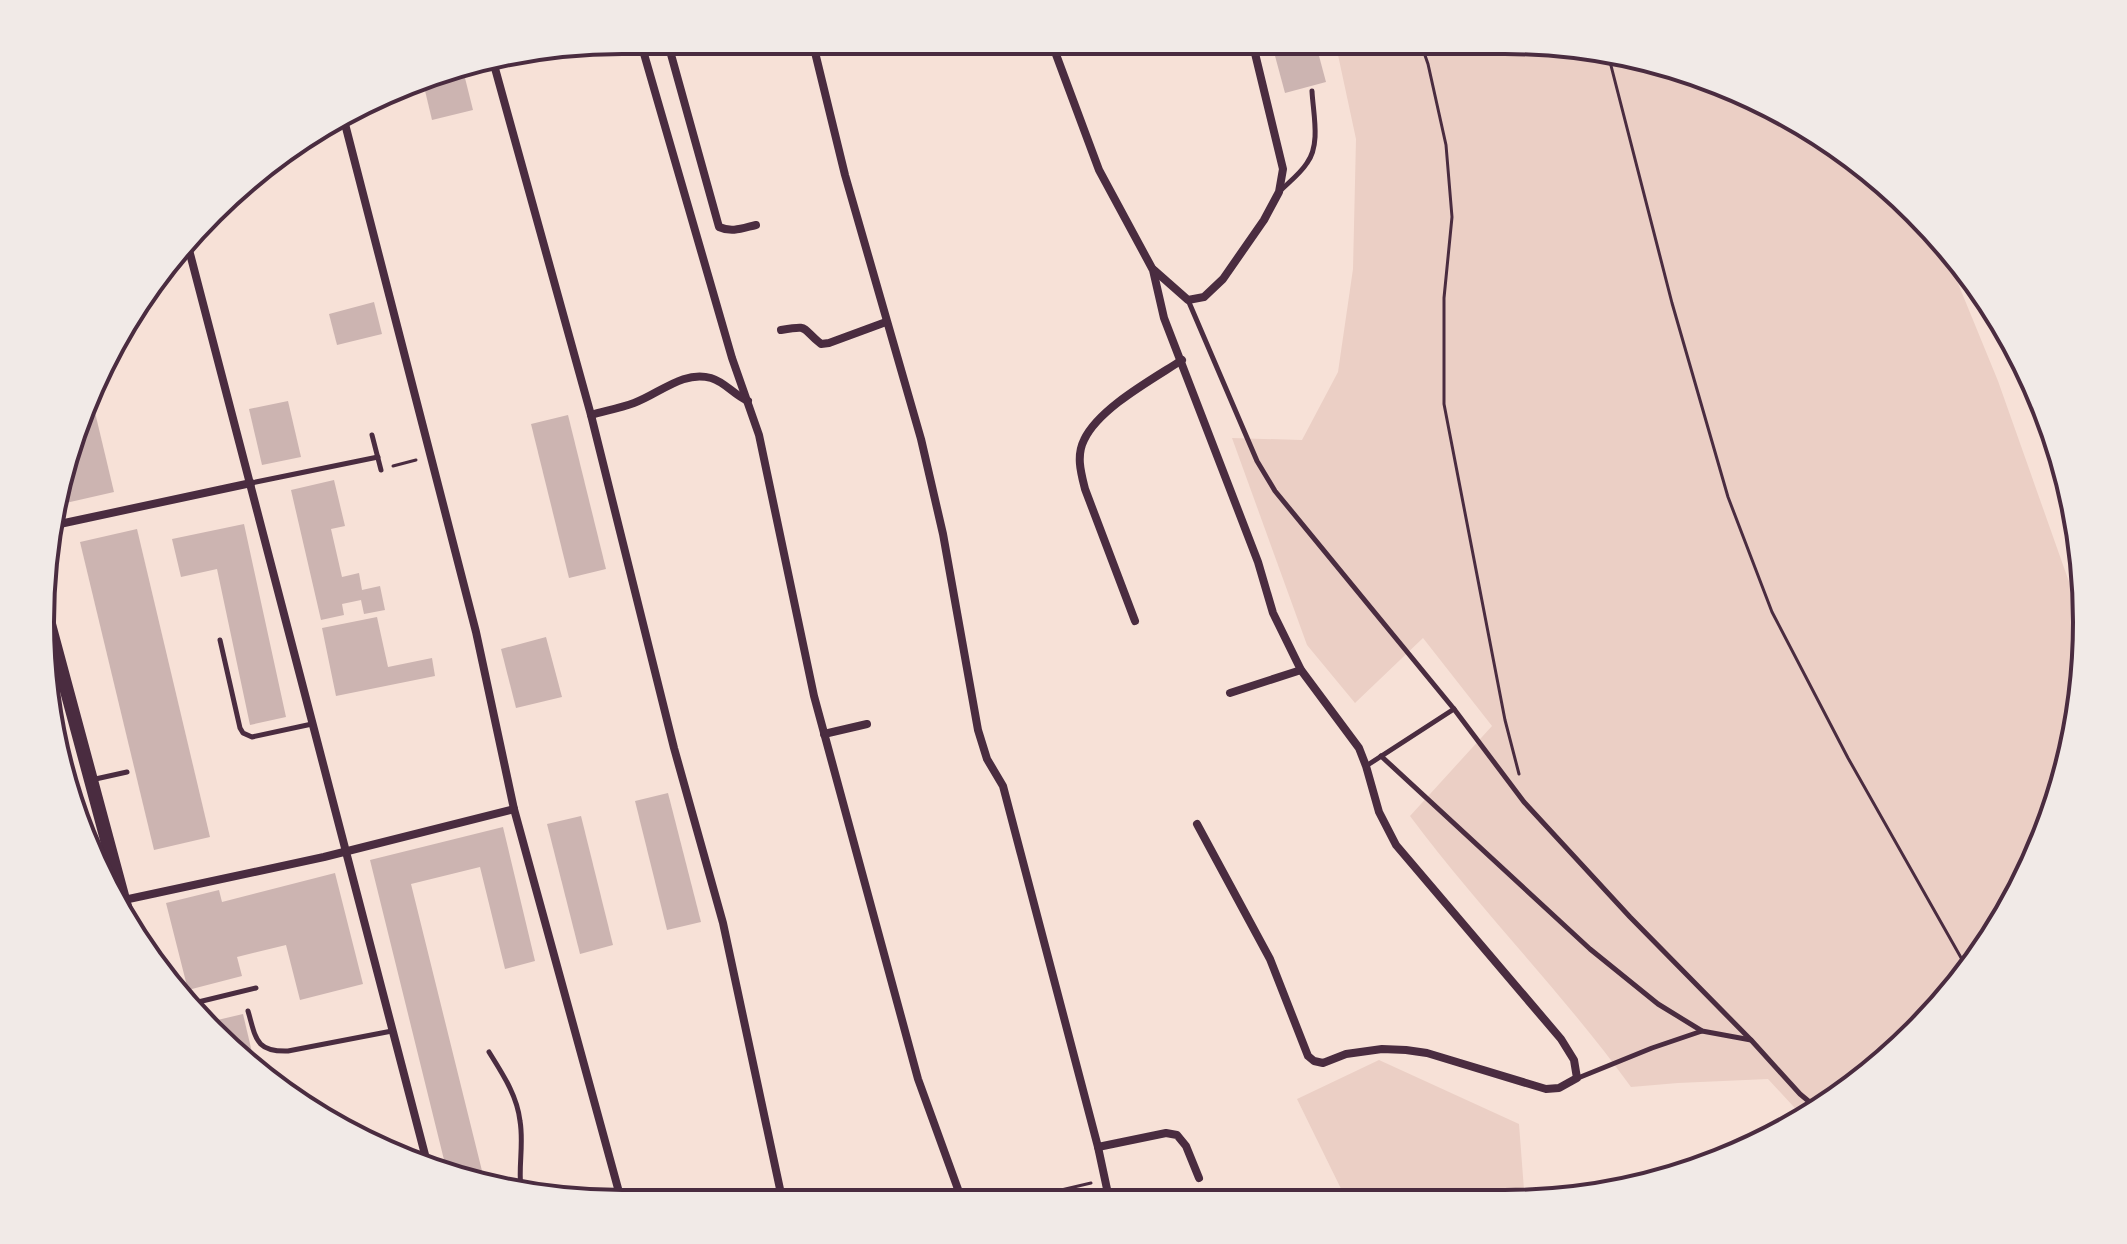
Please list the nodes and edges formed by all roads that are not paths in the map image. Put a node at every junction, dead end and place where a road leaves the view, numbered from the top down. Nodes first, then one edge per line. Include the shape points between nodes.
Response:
1 (644, 54) edge
2 (671, 54) edge
3 (815, 54) edge
4 (1056, 54) edge
5 (1255, 54) edge
6 (495, 69) edge
7 (1312, 91) dead end
8 (346, 126) edge
9 (1279, 192) junction
10 (756, 225) dead end
11 (190, 253) edge
12 (1153, 270) junction
13 (1188, 300) junction
14 (886, 322) junction
15 (781, 330) dead end
16 (1182, 360) junction
17 (748, 401) junction
18 (591, 415) junction
19 (372, 435) dead end
20 (378, 457) junction
21 (381, 470) road end
22 (251, 483) junction
23 (63, 523) edge
24 (1135, 621) dead end
25 (220, 640) dead end
26 (55, 646) edge
27 (1301, 670) junction
28 (1230, 693) dead end
29 (1454, 709) junction
30 (312, 724) junction
31 (867, 724) dead end
32 (824, 734) junction
33 (1381, 756) junction
34 (1366, 766) junction
35 (127, 772) dead end
36 (90, 780) junction
37 (514, 809) junction
38 (1197, 824) dead end
39 (344, 851) junction
40 (119, 884) edge
41 (130, 906) edge
42 (256, 988) dead end
43 (199, 1002) edge
44 (248, 1011) dead end
45 (392, 1031) junction
46 (1702, 1031) junction
47 (1752, 1041) junction
48 (489, 1052) dead end
49 (1577, 1078) junction
50 (1809, 1102) edge
51 (1098, 1147) junction
52 (425, 1155) edge
53 (1199, 1178) dead end
54 (520, 1180) edge
55 (618, 1190) edge
56 (780, 1190) edge
57 (958, 1190) edge
58 (1108, 1190) edge

1 - 17 street
2 - 10 street via 719,227
3 - 14 street
4 - 12 street via 1099,170
5 - 9 street via 1283,169
6 - 18 street
7 - 9 lane via 1312,153
8 - 37 street via 476,632
9 - 13 street via 1223,279 1204,297
11 - 22 street
12 - 13 street
12 - 16 street via 1164,318
13 - 29 lane via 1275,491
14 - 15 street via 821,344 801,326
14 - 51 street via 943,534 978,730 1003,786
16 - 24 street via 1108,411 1083,440 1079,456 1085,489
16 - 27 street via 1273,613
17 - 18 street via 720,381 688,377 636,402
17 - 32 street
18 - 56 street via 723,923
19 - 20 lane
20 - 21 lane
20 - 22 lane
22 - 23 street
22 - 30 street
25 - 30 lane via 243,733 252,737
26 - 36 street
27 - 28 street
27 - 34 street via 1359,748
29 - 33 lane
29 - 47 lane via 1524,802
30 - 39 street
31 - 32 street
32 - 57 street via 918,1079
33 - 34 lane
33 - 46 lane via 1590,949 1658,1004
34 - 49 street via 1379,812 1396,845 1561,1039 1574,1060
35 - 36 lane
36 - 40 street
37 - 39 street
37 - 55 street
38 - 49 street via 1270,959 1314,1061 1406,1050 1546,1089
39 - 41 street
39 - 45 street
42 - 43 lane
44 - 45 lane via 256,1042 277,1051
45 - 52 street
46 - 47 lane
46 - 49 lane
47 - 50 lane
48 - 54 lane via 510,1088 520,1120
51 - 53 street via 1177,1135
51 - 58 street

